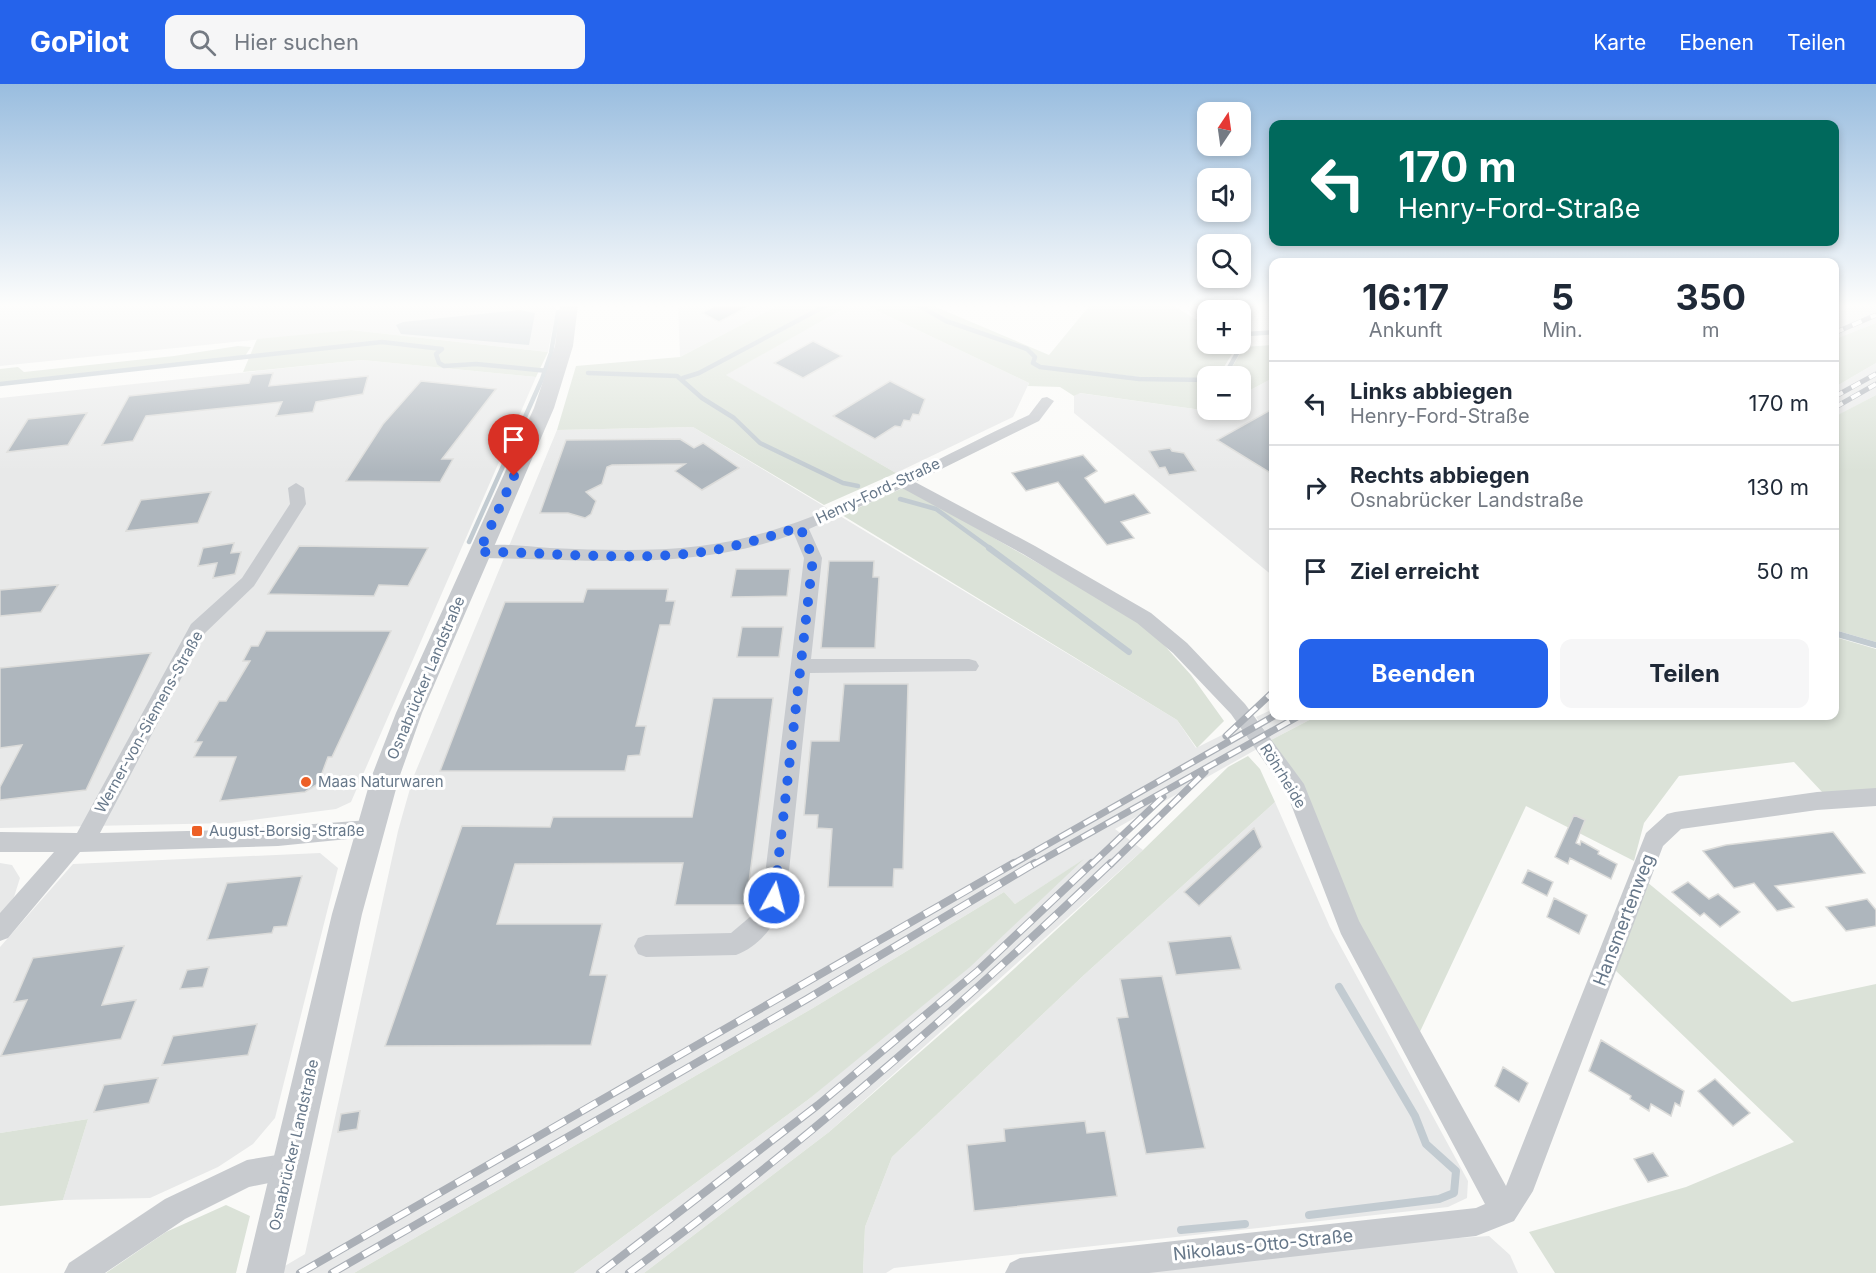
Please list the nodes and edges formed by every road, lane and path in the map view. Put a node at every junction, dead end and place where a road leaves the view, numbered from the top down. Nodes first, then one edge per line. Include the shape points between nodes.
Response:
1 (559, 360) edge
2 (1047, 401) dead end
3 (903, 482) junction
4 (296, 488) dead end
5 (800, 527) junction
6 (479, 552) junction
7 (802, 666) junction
8 (969, 666) dead end
9 (1876, 797) edge
10 (370, 829) junction
11 (0, 842) edge
12 (78, 843) junction
13 (0, 930) edge
14 (646, 946) dead end
15 (289, 1167) junction
16 (1504, 1210) junction
17 (79, 1273) edge
18 (265, 1273) edge
19 (1020, 1273) edge

1 - 6 street, Osnabrücker Landstraße via 544,408
2 - 3 street, Henry-Ford-Straße via 1034,418
3 - 5 street, Henry-Ford-Straße
3 - 16 street, Röhrheide via 1144,618 1180,648 1238,709 1296,790 1349,926
4 - 12 street, Werner-von-Siemens-Straße via 298,504 248,582 198,629
5 - 6 street, Henry-Ford-Straße via 703,552 652,556
5 - 7 street via 813,558
6 - 10 street, Osnabrücker Landstraße via 410,713
7 - 8 street
7 - 14 street via 774,898 766,918 736,944
9 - 16 street, Hansmertenweg via 1817,801 1675,821 1654,840 1520,1191
10 - 12 street via 303,836
10 - 15 street, Osnabrücker Landstraße
11 - 12 street
12 - 13 street
15 - 17 street via 247,1174 175,1209
15 - 18 street, Osnabrücker Landstraße
16 - 19 street, Nikolaus-Otto-Straße via 1476,1222

